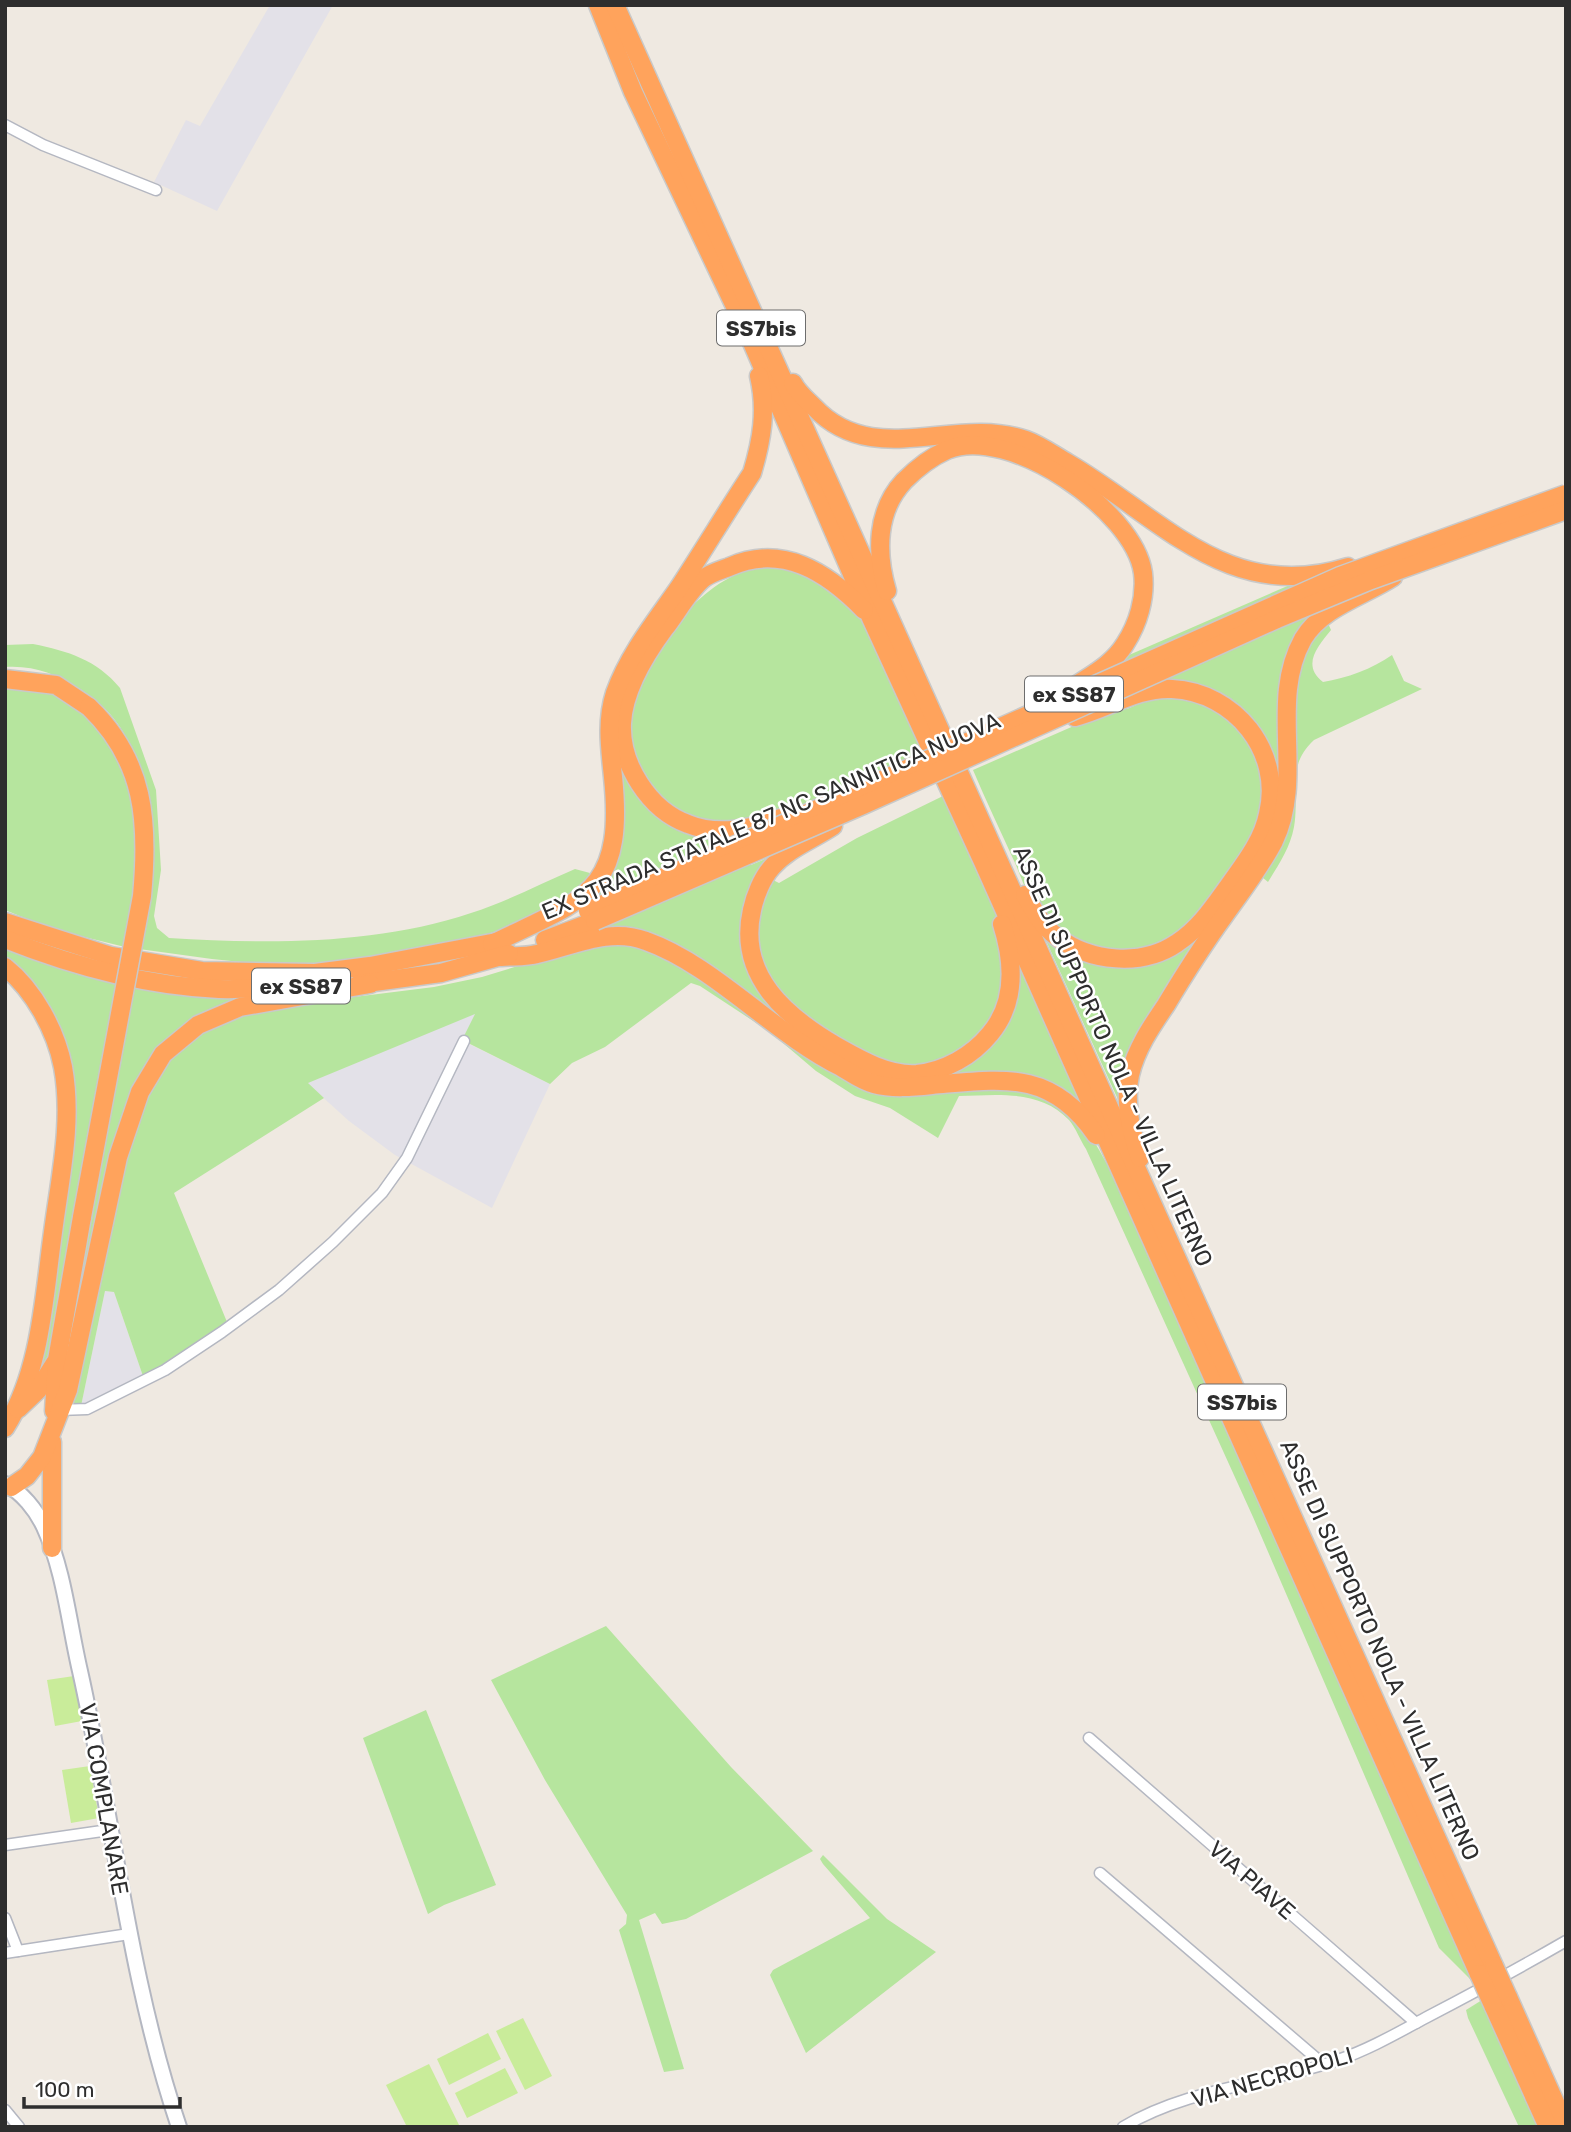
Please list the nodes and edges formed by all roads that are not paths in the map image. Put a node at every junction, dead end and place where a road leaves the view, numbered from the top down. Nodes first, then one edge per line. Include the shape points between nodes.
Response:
1 (598, 5) edge
2 (615, 5) edge
3 (5, 125) edge
4 (156, 190) dead end
5 (741, 283) junction
6 (750, 338) junction
7 (1076, 476) junction
8 (1566, 494) edge
9 (1566, 510) edge
10 (1412, 557) junction
11 (871, 618) junction
12 (661, 623) junction
13 (906, 651) junction
14 (5, 679) edge
15 (1044, 708) junction
16 (1038, 726) junction
17 (863, 805) junction
18 (812, 811) junction
19 (990, 838) junction
20 (984, 863) junction
21 (1249, 869) junction
22 (593, 915) junction
23 (8, 927) edge
24 (496, 950) junction
25 (5, 967) edge
26 (370, 984) junction
27 (464, 1041) dead end
28 (824, 1049) junction
29 (1124, 1177) junction
30 (1174, 1253) junction
31 (57, 1360) junction
32 (59, 1410) junction
33 (11, 1416) edge
34 (5, 1428) edge
35 (53, 1429) junction
36 (8, 1486) edge
37 (52, 1548) junction
38 (1088, 1738) dead end
39 (109, 1830) junction
40 (6, 1841) edge
41 (1100, 1873) dead end
42 (5, 1918) edge
43 (128, 1934) junction
44 (1566, 1941) edge
45 (18, 1951) junction
46 (5, 1953) edge
47 (1487, 1970) junction
48 (1500, 2001) junction
49 (1416, 2023) junction
50 (1323, 2064) junction
51 (5, 2110) edge
52 (19, 2127) edge
53 (179, 2127) edge
54 (1124, 2127) edge
55 (1548, 2127) edge
56 (1566, 2127) edge

1 - 6 highway, ASSE DI SUPPORTO NOLA - VILLA LITERNO / SS7bis via 633,92
2 - 5 highway, ASSE DI SUPPORTO NOLA - VILLA LITERNO / SS7bis
3 - 4 street
5 - 7 highway via 796,389 827,421 864,439 999,433 1028,440
5 - 13 highway, ASSE DI SUPPORTO NOLA - VILLA LITERNO / SS7bis
6 - 11 highway, ASSE DI SUPPORTO NOLA - VILLA LITERNO / SS7bis
6 - 12 highway via 764,396 762,440 752,473
7 - 10 highway, bridge via 1192,548 1263,575 1288,577
7 - 13 highway via 993,446 949,449 916,469 891,496 878,544 884,582
7 - 15 highway, bridge via 1130,540 1143,572 1142,600 1124,646 1103,668
8 - 10 highway, EX STRADA STATALE 87 NC SANNITICA NUOVA / ex SS87, bridge
9 - 10 highway, EX STRADA STATALE 87 NC SANNITICA NUOVA / ex SS87, bridge
10 - 15 highway, EX STRADA STATALE 87 NC SANNITICA NUOVA / ex SS87, bridge via 1340,576
10 - 16 highway, EX STRADA STATALE 87 NC SANNITICA NUOVA / ex SS87, bridge
10 - 21 highway, bridge via 1328,614 1305,635 1295,654 1286,693 1290,761 1286,806 1273,842
11 - 12 highway via 842,587 781,557 744,560 705,578
11 - 20 highway, ASSE DI SUPPORTO NOLA - VILLA LITERNO / SS7bis
12 - 18 highway, bridge via 627,698 622,723 630,766 642,787 657,805 687,824 709,829 751,827
12 - 22 highway via 624,671 609,718 615,838
13 - 19 highway, ASSE DI SUPPORTO NOLA - VILLA LITERNO / SS7bis
14 - 31 highway, bridge via 56,685 89,706 122,744 142,804 142,896
15 - 18 highway, EX STRADA STATALE 87 NC SANNITICA NUOVA / ex SS87, bridge
16 - 17 highway, EX STRADA STATALE 87 NC SANNITICA NUOVA / ex SS87, bridge
16 - 21 highway, bridge via 1169,688 1221,703 1248,725 1258,740 1270,778 1269,812
17 - 22 highway, EX STRADA STATALE 87 NC SANNITICA NUOVA / ex SS87, bridge
17 - 28 highway, bridge via 805,840 772,867 754,901 748,929 754,966 771,994
18 - 22 highway, EX STRADA STATALE 87 NC SANNITICA NUOVA / ex SS87, bridge
19 - 21 highway via 1042,924 1089,953 1123,959 1159,953 1177,943 1203,922
19 - 30 highway, ASSE DI SUPPORTO NOLA - VILLA LITERNO / SS7bis
20 - 28 highway via 1009,950 1011,982 1009,1002 984,1042 956,1062 915,1074 885,1070
20 - 29 highway, ASSE DI SUPPORTO NOLA - VILLA LITERNO / SS7bis
21 - 30 highway via 1139,1046 1129,1076 1128,1110 1136,1147
22 - 24 highway, EX STRADA STATALE 87 NC SANNITICA NUOVA / ex SS87
22 - 24 highway via 536,954
22 - 28 highway via 692,965
23 - 24 highway, EX STRADA STATALE 87 NC SANNITICA NUOVA / ex SS87 via 111,956 202,971 315,973
23 - 26 highway, EX STRADA STATALE 87 NC SANNITICA NUOVA / ex SS87 via 41,953 141,981 220,989
24 - 26 highway, EX STRADA STATALE 87 NC SANNITICA NUOVA / ex SS87 via 441,973
25 - 33 highway via 36,1003 56,1040 63,1068 67,1129 40,1324
26 - 32 highway via 262,1002 218,1015 163,1054 140,1092 128,1124 75,1371
27 - 32 street via 407,1158 382,1193 333,1242 232,1325 165,1370 87,1409
28 - 29 highway via 873,1084 907,1088 1000,1079 1047,1089 1083,1115
29 - 47 highway, ASSE DI SUPPORTO NOLA - VILLA LITERNO / SS7bis
30 - 47 highway, ASSE DI SUPPORTO NOLA - VILLA LITERNO / SS7bis
31 - 33 highway via 38,1390
31 - 35 highway
32 - 35 highway
33 - 34 highway
33 - 35 highway via 33,1403 41,1404
35 - 36 highway via 36,1467
35 - 37 highway
36 - 37 main road, VIA COMPLANARE via 36,1511
37 - 39 main road, VIA COMPLANARE via 94,1735
38 - 49 street, VIA PIAVE
39 - 40 street
39 - 43 main road, VIA COMPLANARE
41 - 50 street
42 - 45 street
43 - 45 street
43 - 53 main road, VIA COMPLANARE
44 - 49 street, VIA NECROPOLI
45 - 46 street
47 - 48 highway, ASSE DI SUPPORTO NOLA - VILLA LITERNO / SS7bis, bridge
48 - 55 highway, ASSE DI SUPPORTO NOLA - VILLA LITERNO / SS7bis
48 - 56 highway, ASSE DI SUPPORTO NOLA - VILLA LITERNO / SS7bis
49 - 50 street, VIA NECROPOLI via 1365,2050
50 - 54 street, VIA NECROPOLI via 1224,2088 1149,2113
51 - 52 street

